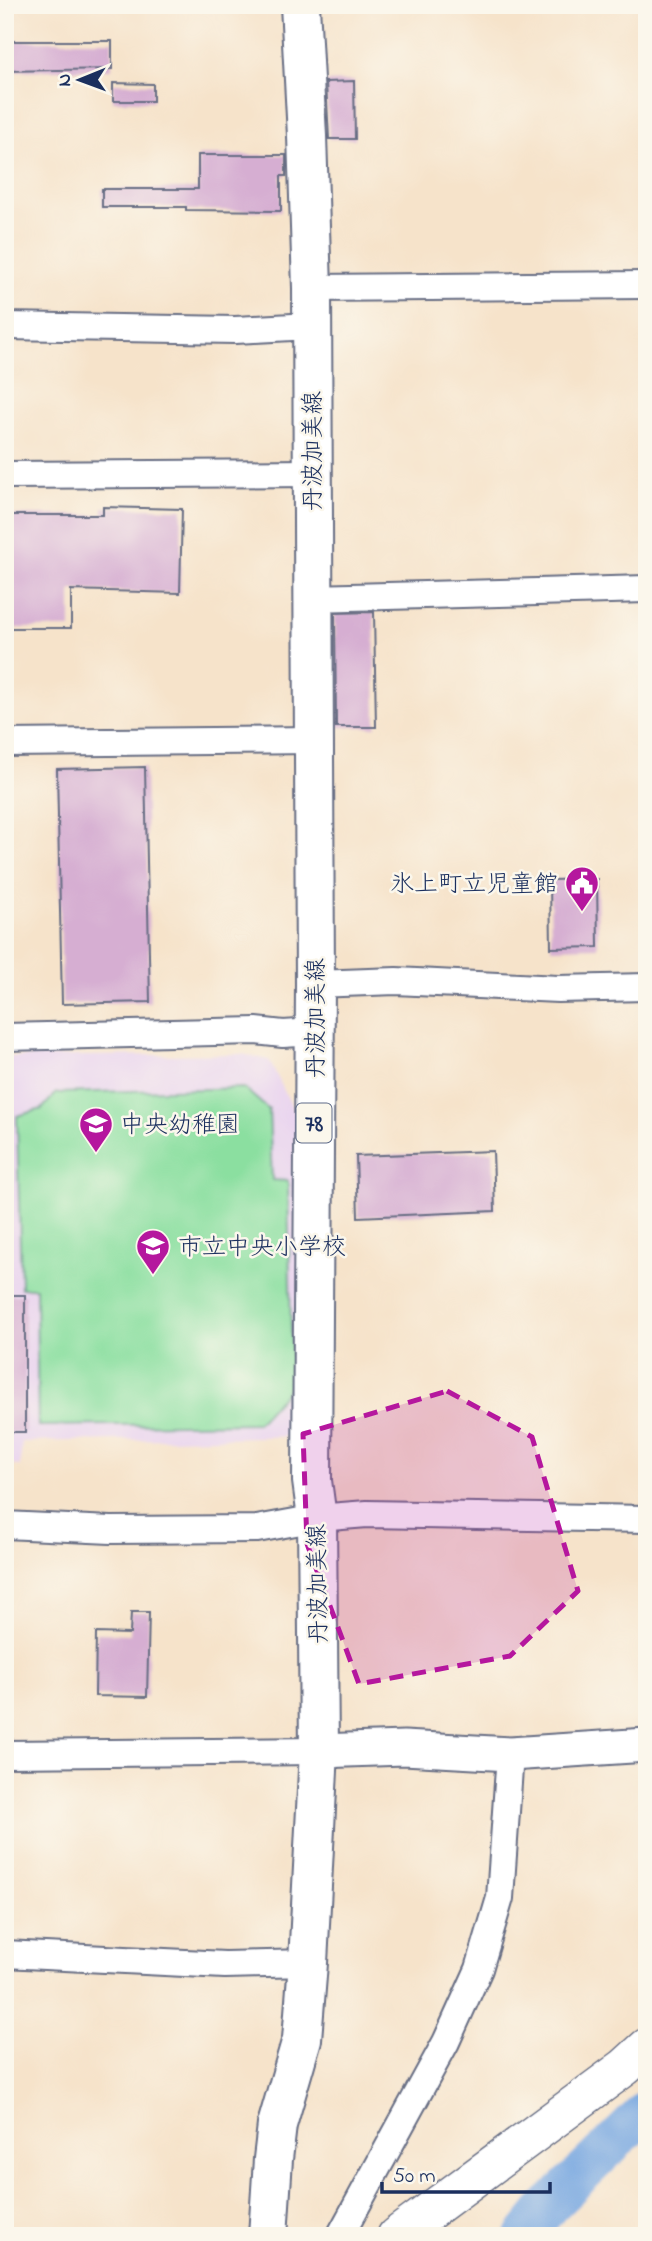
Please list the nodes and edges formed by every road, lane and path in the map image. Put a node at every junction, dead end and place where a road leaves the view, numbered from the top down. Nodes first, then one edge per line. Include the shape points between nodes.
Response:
1 (300, 5) edge
2 (647, 285) edge
3 (312, 288) junction
4 (5, 326) edge
5 (312, 326) junction
6 (313, 473) junction
7 (5, 475) edge
8 (647, 589) edge
9 (313, 598) junction
10 (313, 740) junction
11 (5, 743) edge
12 (316, 984) junction
13 (647, 987) edge
14 (315, 1032) junction
15 (5, 1038) edge
16 (317, 1518) junction
17 (647, 1519) edge
18 (5, 1525) edge
19 (647, 1745) edge
20 (319, 1751) junction
21 (5, 1754) edge
22 (510, 1754) junction
23 (5, 1954) edge
24 (307, 1963) junction
25 (647, 2047) edge
26 (268, 2236) edge
27 (340, 2236) edge
28 (396, 2236) edge

1 - 3 main road, 丹波加美線 / 78
2 - 3 street
3 - 5 main road, 丹波加美線 / 78
4 - 5 street via 235,330
5 - 6 main road, 丹波加美線 / 78
6 - 7 street
6 - 9 main road, 丹波加美線 / 78
8 - 9 street
9 - 10 main road, 丹波加美線 / 78
10 - 11 street
10 - 12 main road, 丹波加美線 / 78
12 - 13 street via 396,981 558,989
12 - 14 main road, 丹波加美線 / 78
14 - 15 street
14 - 16 main road, 丹波加美線 / 78 via 312,1481
16 - 17 street via 367,1514
16 - 18 street via 257,1529
16 - 20 main road, 丹波加美線 / 78
19 - 22 street
20 - 21 street
20 - 22 street via 404,1748
20 - 24 main road, 丹波加美線 / 78
22 - 27 street via 500,1898 480,1969 446,2042
23 - 24 street via 225,1965
24 - 26 main road, 丹波加美線 / 78 via 302,2039 272,2159
25 - 28 main road

